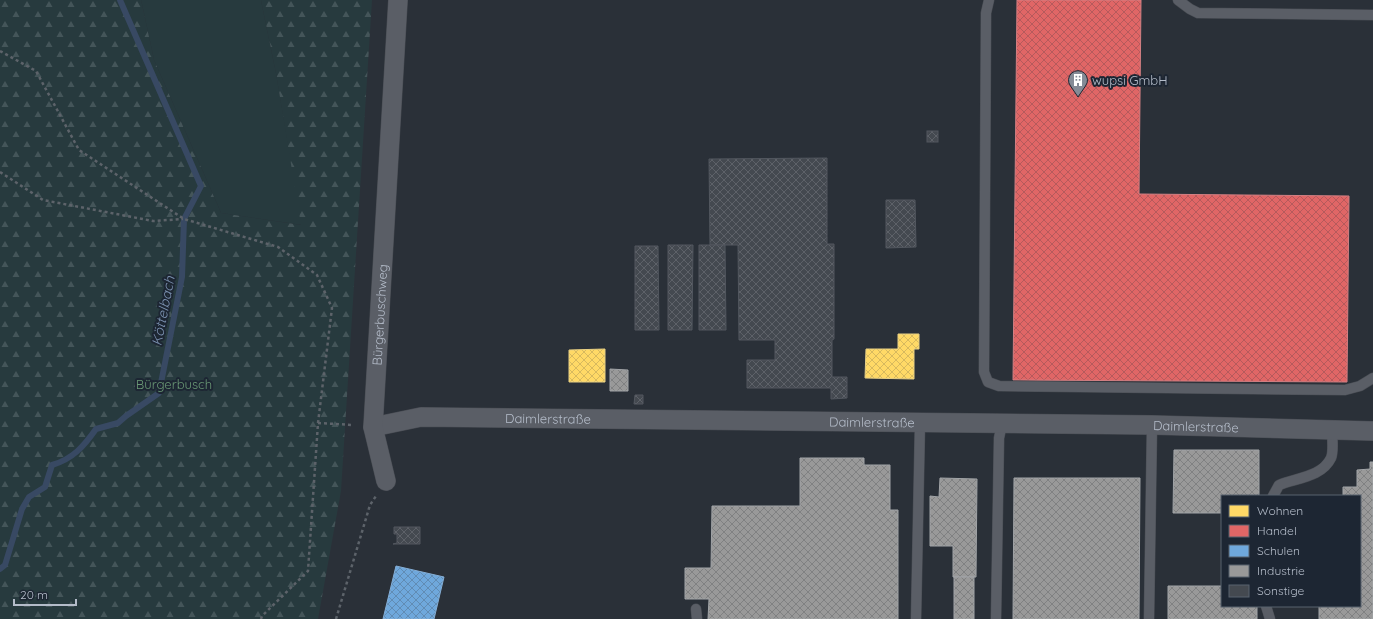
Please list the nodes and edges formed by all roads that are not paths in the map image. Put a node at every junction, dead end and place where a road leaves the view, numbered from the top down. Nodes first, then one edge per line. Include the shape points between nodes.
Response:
1 (398, 0) edge
2 (988, 0) edge
3 (1178, 0) edge
4 (1373, 15) edge
5 (1373, 378) edge
6 (920, 423) junction
7 (1002, 424) junction
8 (1152, 426) junction
9 (372, 427) junction
10 (1332, 430) junction
11 (1373, 431) edge
12 (386, 481) road end
13 (1274, 495) edge
14 (1266, 607) edge
15 (916, 619) edge
16 (996, 619) edge
17 (1149, 619) edge
18 (1270, 619) edge

1 - 9 street, Bürgerbuschweg
2 - 5 lane via 984,356 984,372 988,382 999,386 1345,390 1360,386
3 - 4 lane via 1198,13
6 - 7 street, Daimlerstraße
6 - 9 street, Daimlerstraße via 421,417
6 - 15 lane
7 - 8 street, Daimlerstraße
7 - 16 lane via 999,438
8 - 10 street, Daimlerstraße
8 - 17 lane
9 - 12 street, Bürgerbuschweg
10 - 11 street, Daimlerstraße
10 - 13 lane via 1331,457 1324,467 1307,476 1279,485
14 - 18 lane

